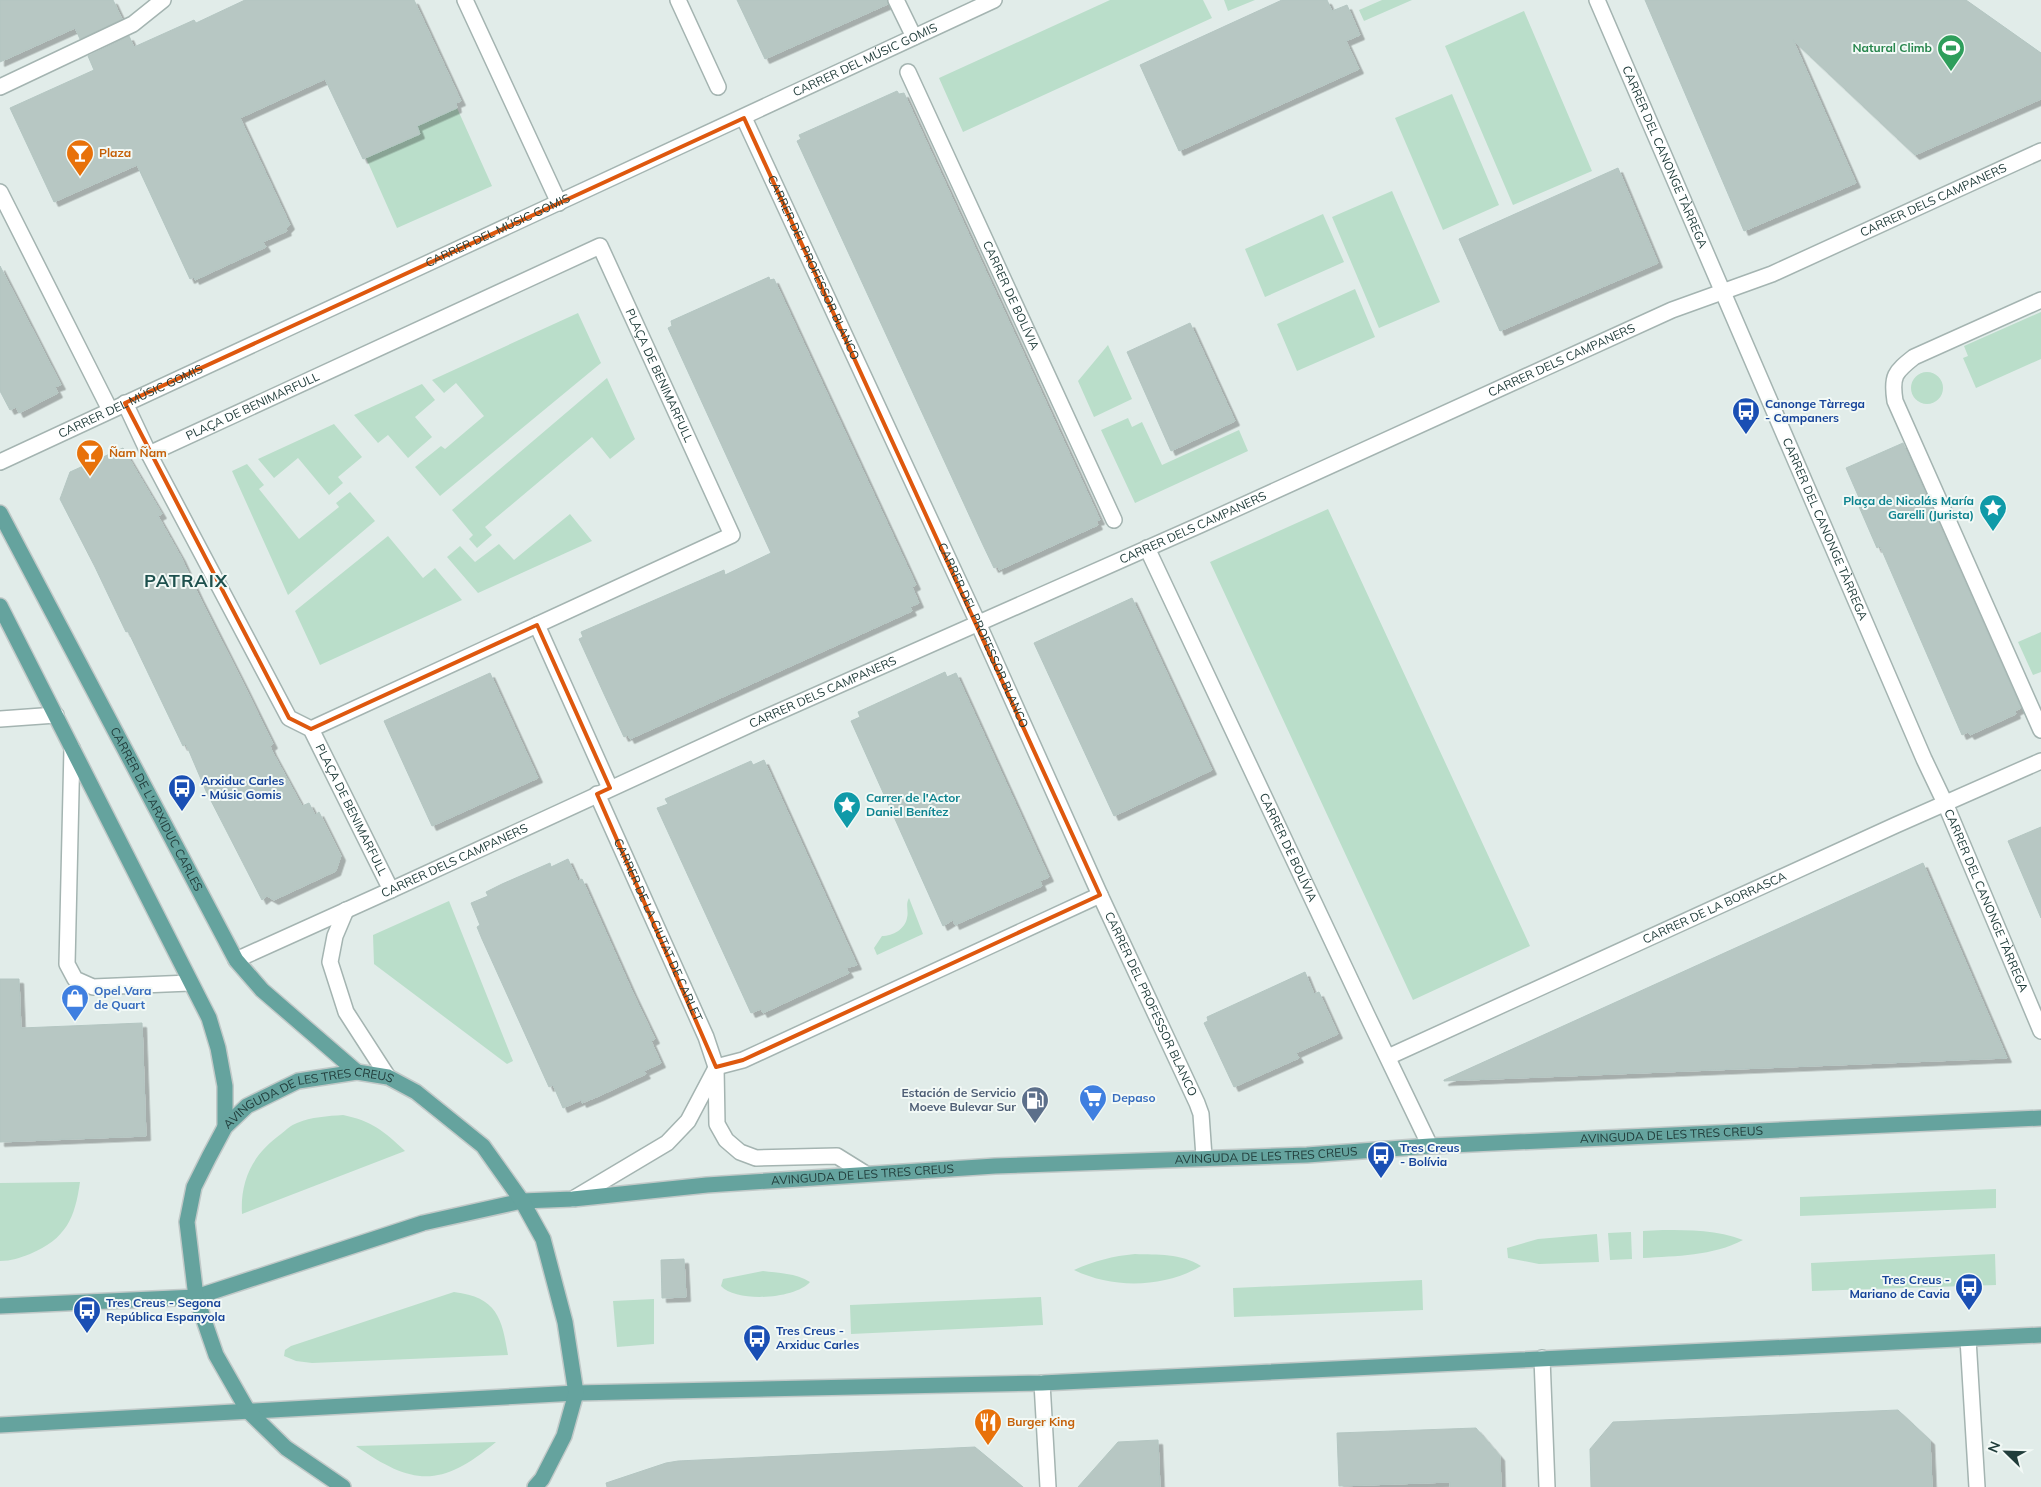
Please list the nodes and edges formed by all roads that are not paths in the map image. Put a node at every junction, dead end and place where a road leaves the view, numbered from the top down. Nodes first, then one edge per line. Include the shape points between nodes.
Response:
1 (163, 0) edge
2 (465, 0) edge
3 (678, 0) edge
4 (896, 0) edge
5 (994, 0) edge
6 (1597, 0) edge
7 (914, 37) junction
8 (908, 72) dead end
9 (0, 87) edge
10 (718, 87) dead end
11 (744, 118) junction
12 (2041, 152) edge
13 (0, 192) edge
14 (559, 203) junction
15 (1722, 292) junction
16 (2041, 300) edge
17 (125, 403) junction
18 (110, 410) junction
19 (149, 454) junction
20 (0, 462) edge
21 (0, 513) edge
22 (1114, 520) dead end
23 (1147, 548) junction
24 (0, 606) edge
25 (978, 623) junction
26 (537, 625) junction
27 (56, 715) junction
28 (0, 719) edge
29 (311, 729) junction
30 (2041, 730) edge
31 (72, 748) junction
32 (2041, 761) edge
33 (604, 791) junction
34 (1945, 803) junction
35 (391, 890) junction
36 (1100, 895) junction
37 (346, 910) junction
38 (236, 960) junction
39 (190, 983) junction
40 (2041, 1031) edge
41 (1388, 1057) junction
42 (716, 1067) junction
43 (357, 1072) junction
44 (388, 1077) junction
45 (2041, 1118) edge
46 (225, 1128) junction
47 (1430, 1146) junction
48 (1204, 1157) junction
49 (866, 1174) junction
50 (573, 1199) junction
51 (522, 1201) junction
52 (196, 1297) junction
53 (0, 1306) edge
54 (2041, 1335) edge
55 (1968, 1339) junction
56 (1542, 1358) junction
57 (1042, 1383) junction
58 (576, 1393) junction
59 (248, 1411) junction
60 (0, 1425) edge
61 (540, 1484) edge
62 (343, 1487) edge
63 (1048, 1487) edge
64 (1547, 1487) edge
65 (1976, 1487) edge

1 - 9 street via 133,24
2 - 14 street
3 - 10 street
4 - 7 street
5 - 7 street, CARRER DEL MÚSIC GOMIS
6 - 15 street, CARRER DEL CANONGE TÀRREGA
7 - 11 street, CARRER DEL MÚSIC GOMIS
8 - 22 street, CARRER DE BOLÍVIA
11 - 14 street, CARRER DEL MÚSIC GOMIS
11 - 25 street, CARRER DEL PROFESSOR BLANCO
12 - 15 street, CARRER DELS CAMPANERS via 1772,274
13 - 18 street
14 - 17 street, CARRER DEL MÚSIC GOMIS
15 - 23 street, CARRER DELS CAMPANERS via 1672,310
15 - 34 street, CARRER DEL CANONGE TÀRREGA
16 - 30 street via 1914,357 1898,370 1893,384 1895,400
17 - 18 street, CARRER DEL MÚSIC GOMIS
17 - 19 street, PLAÇA DE BENIMARFULL
18 - 20 street, CARRER DEL MÚSIC GOMIS
19 - 26 street, PLAÇA DE BENIMARFULL via 600,246 732,535
19 - 29 street, PLAÇA DE BENIMARFULL via 289,718
21 - 38 main road, CARRER DE L'ARXIDUC CARLES
23 - 25 street, CARRER DELS CAMPANERS
23 - 41 street, CARRER DE BOLÍVIA
24 - 27 main road
25 - 33 street, CARRER DELS CAMPANERS
25 - 36 street, CARRER DEL PROFESSOR BLANCO
26 - 29 street, PLAÇA DE BENIMARFULL
26 - 33 street, CARRER DE LA CIUTAT DE CARLET
27 - 28 street
27 - 31 main road
29 - 35 street, PLAÇA DE BENIMARFULL
31 - 39 main road
31 - 39 street via 67,964 75,980 93,987
32 - 34 street, CARRER DE LA BORRASCA
33 - 35 street, CARRER DELS CAMPANERS
33 - 42 street, CARRER DE LA CIUTAT DE CARLET
34 - 40 street, CARRER DEL CANONGE TÀRREGA
34 - 41 street, CARRER DE LA BORRASCA
35 - 37 street, CARRER DELS CAMPANERS
36 - 42 street via 743,1060
36 - 48 street, CARRER DEL PROFESSOR BLANCO via 1198,1103
37 - 38 street, CARRER DELS CAMPANERS
37 - 44 street via 335,936 330,962 346,1012
38 - 43 main road, CARRER DE L'ARXIDUC CARLES via 262,990
39 - 46 main road via 209,1018 218,1048 225,1086
41 - 47 street, CARRER DE BOLÍVIA
42 - 49 street, CARRER DE LA CIUTAT DE CARLET via 717,1124 726,1140 740,1152 756,1158 837,1156
42 - 50 street via 688,1121 667,1143
43 - 44 main road, AVINGUDA DE LES TRES CREUS
43 - 46 main road, AVINGUDA DE LES TRES CREUS via 298,1081 247,1106
44 - 51 main road, AVINGUDA DE LES TRES CREUS via 416,1092 483,1146
45 - 47 main road, AVINGUDA DE LES TRES CREUS
46 - 52 main road, AVINGUDA DE LES TRES CREUS via 194,1188 187,1222
47 - 48 main road, AVINGUDA DE LES TRES CREUS via 1307,1155
48 - 49 main road, AVINGUDA DE LES TRES CREUS
49 - 50 main road, AVINGUDA DE LES TRES CREUS via 707,1185
50 - 51 main road, AVINGUDA DE LES TRES CREUS
51 - 52 main road, AVINGUDA DE LES TRES CREUS via 423,1223
51 - 58 main road, AVINGUDA DE LES TRES CREUS via 543,1239 565,1322
52 - 53 main road, AVINGUDA DE LES TRES CREUS
52 - 59 main road, AVINGUDA DE LES TRES CREUS via 216,1355
54 - 55 main road
55 - 56 main road
55 - 65 street
56 - 57 main road
56 - 64 street
57 - 58 main road
57 - 63 street
58 - 59 main road
58 - 61 main road, AVINGUDA DE LES TRES CREUS via 564,1436
59 - 60 main road
59 - 62 main road, AVINGUDA DE LES TRES CREUS via 286,1448

